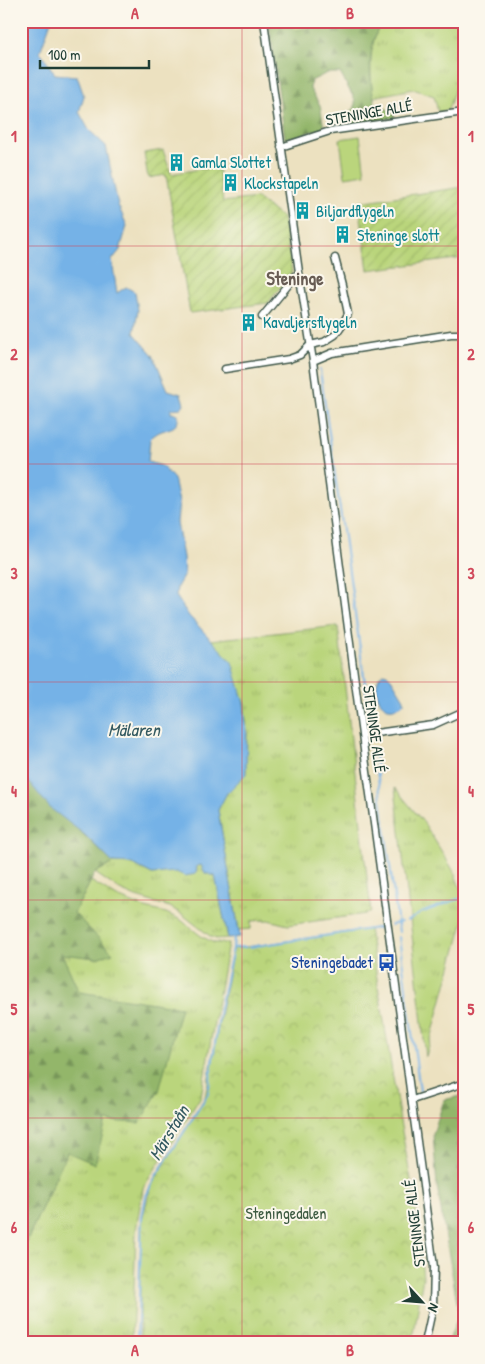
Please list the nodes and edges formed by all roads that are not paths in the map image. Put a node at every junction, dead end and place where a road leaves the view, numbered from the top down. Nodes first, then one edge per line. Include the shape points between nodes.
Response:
1 (264, 21) edge
2 (464, 112) edge
3 (281, 147) junction
4 (335, 258) dead end
5 (299, 272) junction
6 (262, 317) dead end
7 (464, 334) edge
8 (310, 345) junction
9 (313, 361) junction
10 (225, 369) dead end
11 (464, 711) edge
12 (362, 735) junction
13 (464, 1083) edge
14 (412, 1100) junction
15 (426, 1343) edge

1 - 3 street, STENINGE ALLÉ
2 - 3 street, STENINGE ALLÉ via 330,132
3 - 5 street, STENINGE ALLÉ
4 - 8 street via 348,314 335,335
5 - 6 street
5 - 8 street, STENINGE ALLÉ
7 - 9 street via 332,353
8 - 9 street, STENINGE ALLÉ
8 - 10 street via 300,356
9 - 12 street, STENINGE ALLÉ
11 - 12 street via 433,725
12 - 14 street, STENINGE ALLÉ
13 - 14 street
14 - 15 street, STENINGE ALLÉ via 434,1267 433,1306

